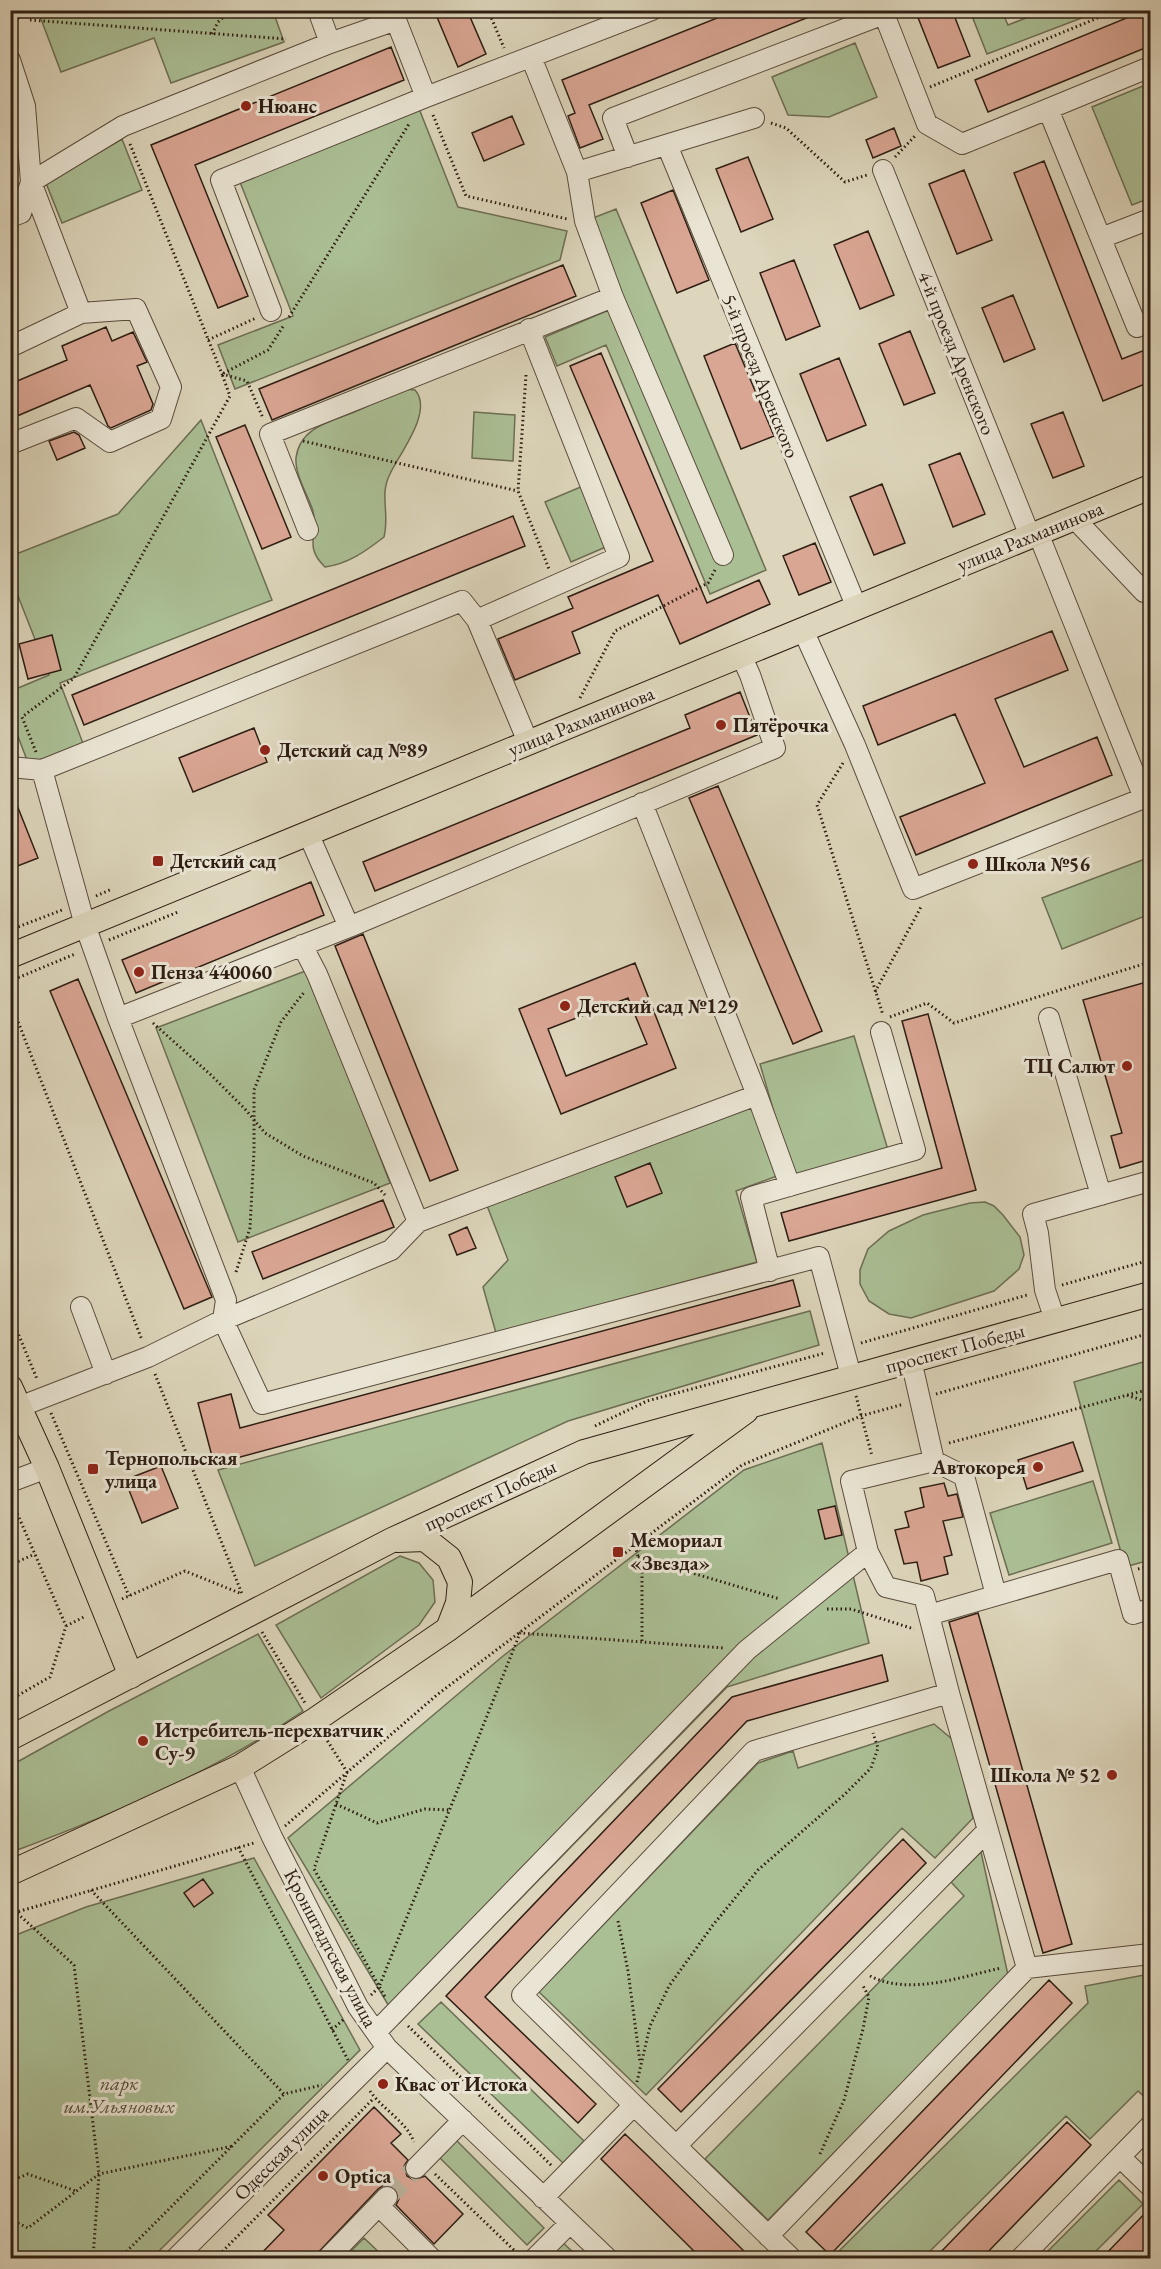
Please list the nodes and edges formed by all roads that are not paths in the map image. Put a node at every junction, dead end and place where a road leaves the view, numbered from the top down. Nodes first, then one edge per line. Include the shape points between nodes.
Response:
1 (318, 10) edge
2 (652, 10) edge
3 (394, 15) edge
4 (623, 16) edge
5 (330, 43) junction
6 (531, 57) junction
7 (10, 60) edge
8 (1150, 67) edge
9 (426, 97) junction
10 (18, 109) edge
11 (1048, 109) junction
12 (754, 118) road end
13 (667, 145) junction
14 (628, 157) junction
15 (883, 170) road end
16 (577, 172) junction
17 (31, 182) junction
18 (10, 217) edge
19 (1150, 219) edge
20 (1101, 238) junction
21 (613, 297) junction
22 (271, 311) road end
23 (81, 313) junction
24 (1150, 321) edge
25 (529, 329) junction
26 (10, 347) edge
27 (10, 444) edge
28 (1150, 487) edge
29 (1074, 518) junction
30 (309, 530) dead end
31 (1034, 535) junction
32 (723, 555) road end
33 (1150, 590) edge
34 (857, 608) junction
35 (477, 620) junction
36 (803, 630) junction
37 (741, 655) junction
38 (528, 742) junction
39 (10, 767) edge
40 (42, 770) junction
41 (642, 804) junction
42 (308, 833) junction
43 (85, 925) junction
44 (349, 927) junction
45 (302, 945) junction
46 (10, 956) edge
47 (118, 1018) junction
48 (1049, 1018) dead end
49 (881, 1032) dead end
50 (757, 1095) junction
51 (1150, 1181) edge
52 (790, 1186) junction
53 (1101, 1195) junction
54 (416, 1216) junction
55 (770, 1271) junction
56 (1150, 1294) edge
57 (81, 1307) dead end
58 (223, 1320) junction
59 (1055, 1320) junction
60 (911, 1360) junction
61 (105, 1374) junction
62 (851, 1377) junction
63 (15, 1397) edge
64 (760, 1401) junction
65 (932, 1454) junction
66 (47, 1468) junction
67 (10, 1482) edge
68 (392, 1540) junction
69 (868, 1552) junction
70 (996, 1595) junction
71 (1150, 1610) edge
72 (929, 1615) junction
73 (448, 1629) junction
74 (131, 1676) junction
75 (949, 1693) junction
76 (10, 1738) edge
77 (240, 1767) junction
78 (988, 1830) junction
79 (10, 1873) edge
80 (1150, 1954) edge
81 (1027, 1968) junction
82 (381, 2040) junction
83 (634, 2105) junction
84 (463, 2120) junction
85 (1150, 2126) edge
86 (676, 2146) junction
87 (1120, 2157) junction
88 (419, 2165) tunnel mouth
89 (1150, 2186) edge
90 (543, 2198) junction
91 (570, 2223) junction
92 (768, 2236) junction
93 (176, 2259) edge
94 (327, 2259) edge
95 (431, 2259) edge
96 (535, 2259) edge
97 (607, 2259) edge
98 (791, 2259) edge
99 (1021, 2259) edge

1 - 5 street
2 - 4 street
3 - 5 street
3 - 9 street
4 - 6 street
5 - 17 street via 123,126
6 - 9 street
6 - 16 street
7 - 10 street
8 - 11 street
9 - 22 street via 221,180
10 - 17 street
11 - 14 street via 962,144 927,124 884,14 613,118
11 - 20 street
12 - 13 street
13 - 14 street
13 - 34 street, 5-й проезд Аренского
14 - 16 street
15 - 31 street, 4-й проезд Аренского
16 - 21 street via 585,221
17 - 18 street via 21,213
17 - 23 street
19 - 20 street
20 - 24 street via 1137,327
21 - 25 street
21 - 32 street
23 - 26 street
23 - 27 street via 136,309 171,387 161,419 110,442 76,418
25 - 30 street via 270,434
25 - 35 street via 619,557
28 - 29 main road, улица Рахманинова
29 - 31 main road, улица Рахманинова
29 - 33 street via 1144,592
31 - 34 main road, улица Рахманинова
31 - 36 street, 4-й проезд Аренского via 1144,798 913,889
34 - 36 main road, улица Рахманинова
35 - 38 street
35 - 40 street via 462,601
36 - 37 main road, улица Рахманинова
37 - 38 main road, улица Рахманинова
37 - 41 street via 775,748
38 - 42 main road, улица Рахманинова
39 - 40 street
40 - 43 street
41 - 44 street
41 - 50 street
42 - 43 main road, улица Рахманинова
42 - 44 street
43 - 46 main road, улица Рахманинова
43 - 47 street
44 - 45 street
45 - 47 street
45 - 54 street
47 - 58 street via 226,1300
48 - 53 street
49 - 52 street via 915,1150
50 - 52 street
50 - 54 street
51 - 53 street
52 - 55 street via 751,1197
53 - 59 street via 1033,1214 1045,1290
54 - 58 street via 390,1250
55 - 58 street via 262,1404
55 - 62 street via 819,1257
56 - 59 main road, проспект Победы
57 - 61 street
58 - 61 street via 148,1358
59 - 60 main road, проспект Победы
60 - 62 main road, проспект Победы
60 - 65 street
61 - 63 street via 44,1397
62 - 64 main road, проспект Победы
63 - 66 main road
64 - 68 main road, проспект Победы via 584,1452
64 - 73 main road, проспект Победы
65 - 69 street via 851,1481
65 - 70 street via 964,1476
66 - 67 street
66 - 74 main road
68 - 73 main road via 425,1539 449,1558 460,1582 459,1603
68 - 74 main road, проспект Победы
69 - 72 street via 885,1587 924,1596
69 - 82 street, Одесская улица via 747,1650 395,2012
70 - 71 street via 1118,1560 1133,1614
70 - 72 street
72 - 75 street
73 - 77 main road, проспект Победы
74 - 76 main road, проспект Победы
75 - 78 street
75 - 83 street via 754,1751 522,1995
77 - 79 main road, проспект Победы
77 - 82 street, Кронштадтская улица via 358,2007
78 - 81 street
78 - 86 street
80 - 81 street
81 - 92 street
82 - 84 street, Кронштадтская улица
82 - 93 street, Одесская улица via 357,2077
83 - 86 street
83 - 90 street
84 - 88 street
84 - 90 street, Кронштадтская улица
85 - 87 street
86 - 92 street
87 - 89 street
87 - 99 street
90 - 91 street, Кронштадтская улица
91 - 96 street
91 - 97 street, Кронштадтская улица
92 - 98 street
94 - 95 street via 383,2202

